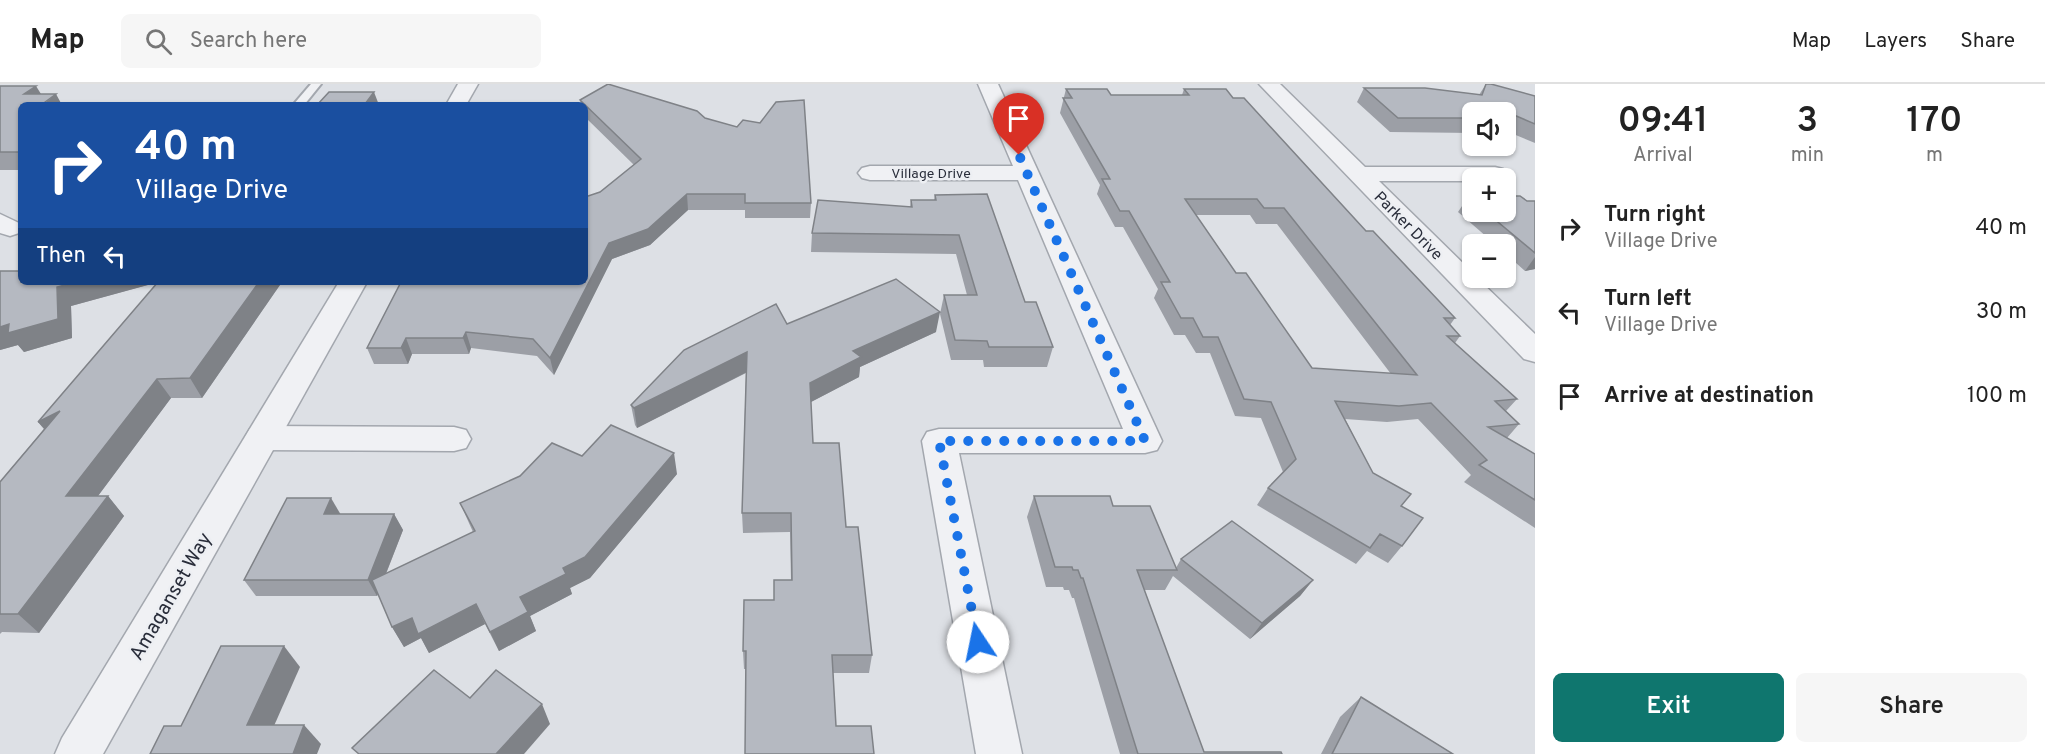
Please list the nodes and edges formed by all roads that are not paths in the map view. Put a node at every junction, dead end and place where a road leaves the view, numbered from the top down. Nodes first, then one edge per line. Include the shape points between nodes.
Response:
1 (316, 84) edge
2 (468, 84) edge
3 (988, 84) edge
4 (1269, 84) edge
5 (301, 102) edge
6 (458, 102) edge
7 (870, 173) dead end
8 (1027, 173) junction
9 (1359, 174) junction
10 (1462, 174) edge
11 (351, 285) edge
12 (1535, 352) edge
13 (262, 438) junction
14 (454, 439) dead end
15 (78, 754) edge
16 (999, 754) edge

1 - 5 lane
2 - 6 street
3 - 8 street
4 - 9 street, Parker Drive
7 - 8 street, Village Drive
8 - 16 street via 1145,441 939,441
9 - 10 street, Parker Drive
9 - 12 street, Parker Drive
11 - 13 street, Amaganset Way
13 - 14 street
13 - 15 street, Amaganset Way

